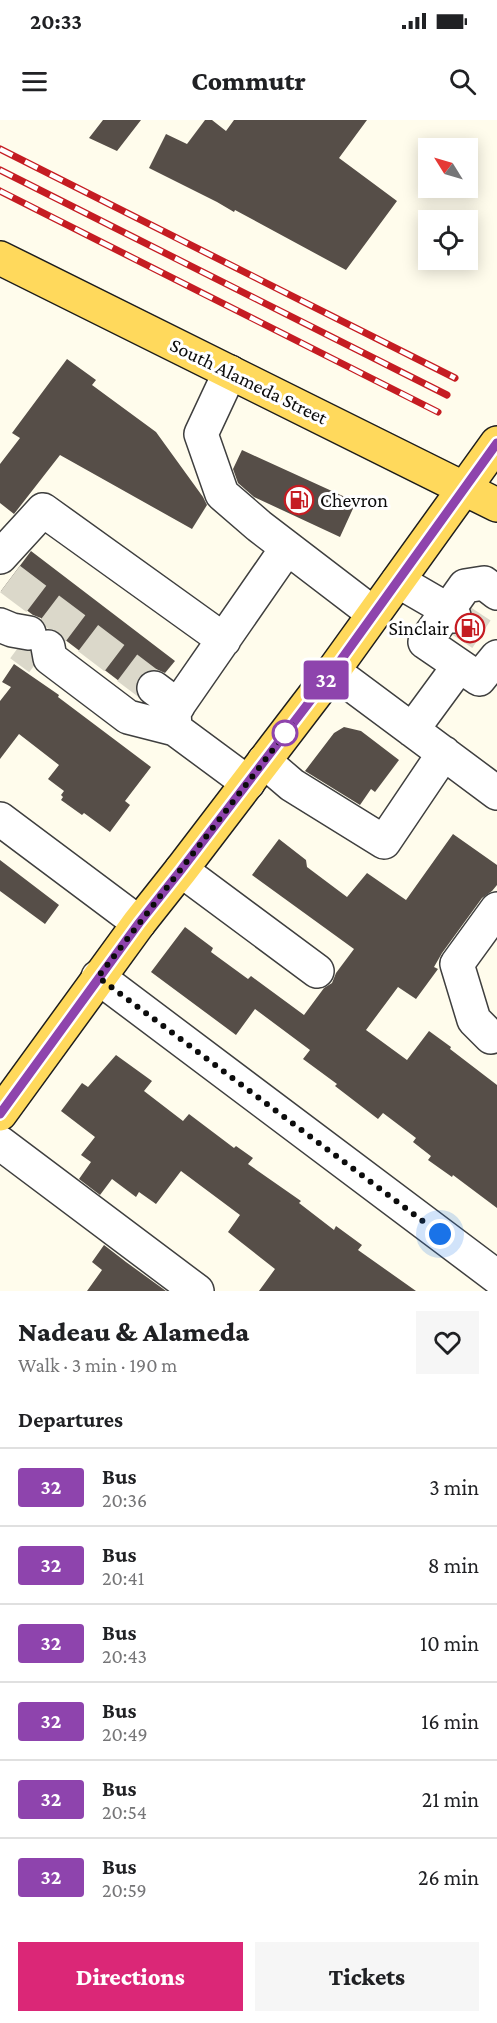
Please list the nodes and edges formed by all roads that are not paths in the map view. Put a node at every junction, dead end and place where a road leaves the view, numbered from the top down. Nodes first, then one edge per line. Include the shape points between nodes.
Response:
1 (0, 258) edge
2 (230, 372) junction
3 (497, 443) edge
4 (464, 489) junction
5 (497, 505) edge
6 (287, 548) junction
7 (3, 570) edge
8 (398, 581) junction
9 (497, 593) edge
10 (451, 613) junction
11 (374, 614) junction
12 (224, 640) junction
13 (28, 642) tunnel mouth
14 (494, 647) edge
15 (459, 666) junction
16 (333, 671) junction
17 (169, 708) junction
18 (412, 730) junction
19 (444, 753) junction
20 (256, 772) junction
21 (497, 793) edge
22 (0, 819) edge
23 (181, 870) junction
24 (497, 909) edge
25 (139, 923) junction
26 (317, 971) dead end
27 (98, 977) junction
28 (491, 1037) dead end
29 (0, 1114) edge
30 (0, 1143) edge
31 (497, 1277) edge
32 (197, 1291) edge

1 - 2 main road, South Alameda Street
2 - 4 main road, South Alameda Street
2 - 6 street via 201,434 222,494
3 - 4 main road
4 - 5 main road, South Alameda Street
4 - 8 main road
6 - 11 street
6 - 12 street
7 - 12 street via 43,510
8 - 10 street
8 - 11 main road
9 - 10 street via 484,583 465,586
10 - 15 street via 425,642
11 - 16 main road
12 - 17 street
13 - 17 street via 128,717
14 - 15 street via 479,679
15 - 18 street
16 - 18 street
16 - 20 main road
17 - 20 street
18 - 19 street
19 - 20 street via 384,842 292,784
19 - 21 street
20 - 23 main road
22 - 25 street
23 - 25 main road
23 - 26 street
24 - 28 street via 457,964 474,1020
25 - 27 main road
27 - 29 main road
27 - 31 street
30 - 32 street

